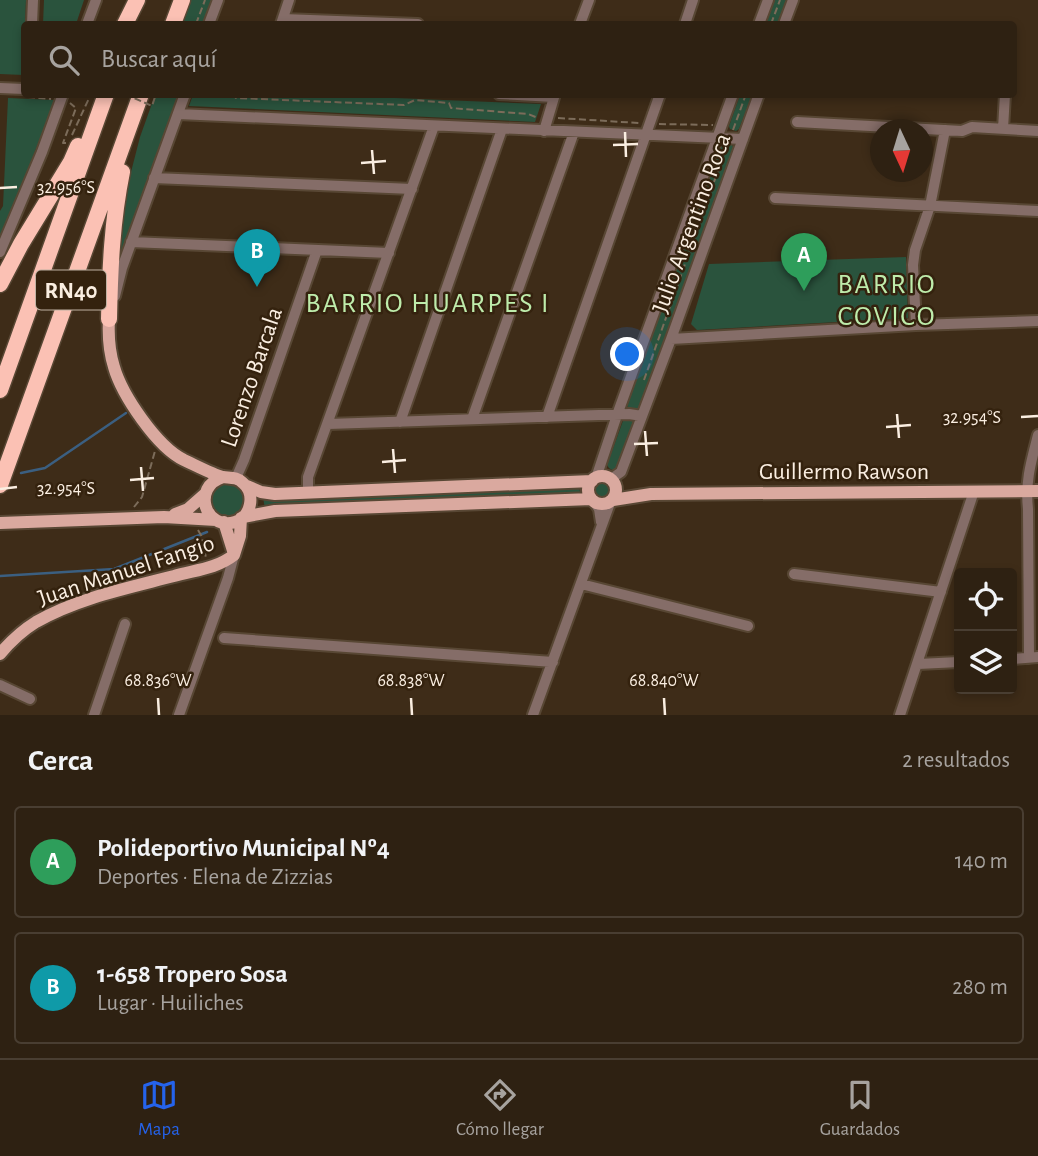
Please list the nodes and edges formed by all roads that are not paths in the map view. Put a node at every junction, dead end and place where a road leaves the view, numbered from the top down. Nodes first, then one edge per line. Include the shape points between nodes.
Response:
1 (33, 0) edge
2 (96, 0) edge
3 (138, 0) edge
4 (175, 0) edge
5 (182, 0) edge
6 (218, 0) edge
7 (289, 0) edge
8 (589, 0) edge
9 (693, 0) edge
10 (768, 0) edge
11 (793, 0) edge
12 (32, 21) edge
13 (89, 21) edge
14 (127, 21) edge
15 (132, 21) edge
16 (167, 21) edge
17 (174, 21) edge
18 (210, 21) edge
19 (282, 21) edge
20 (581, 21) edge
21 (686, 21) edge
22 (760, 21) edge
23 (785, 21) edge
24 (0, 88) edge
25 (21, 92) edge
26 (62, 98) edge
27 (96, 98) edge
28 (105, 98) edge
29 (140, 98) edge
30 (147, 98) edge
31 (184, 98) edge
32 (554, 98) edge
33 (658, 98) edge
34 (732, 98) edge
35 (757, 98) edge
36 (1005, 98) edge
37 (178, 114) junction
38 (797, 122) dead end
39 (434, 126) junction
40 (502, 129) junction
41 (1003, 129) junction
42 (945, 130) junction
43 (544, 131) junction
44 (1038, 131) edge
45 (574, 132) junction
46 (645, 135) junction
47 (718, 138) junction
48 (737, 139) junction
49 (155, 178) junction
50 (412, 189) junction
51 (775, 198) dead end
52 (930, 206) junction
53 (1038, 211) edge
54 (131, 242) junction
55 (317, 250) junction
56 (0, 252) edge
57 (389, 253) junction
58 (0, 284) edge
59 (109, 319) junction
60 (1038, 321) edge
61 (916, 326) junction
62 (671, 340) junction
63 (0, 390) edge
64 (617, 415) junction
65 (642, 416) junction
66 (547, 417) junction
67 (472, 419) junction
68 (400, 422) junction
69 (328, 424) junction
70 (1038, 435) edge
71 (594, 479) junction
72 (235, 480) junction
73 (0, 485) edge
74 (974, 491) junction
75 (1032, 491) edge
76 (308, 493) junction
77 (613, 493) junction
78 (205, 494) junction
79 (593, 501) junction
80 (164, 517) junction
81 (242, 518) junction
82 (220, 521) junction
83 (0, 523) edge
84 (601, 528) junction
85 (234, 555) junction
86 (794, 574) dead end
87 (581, 584) junction
88 (941, 592) junction
89 (125, 624) dead end
90 (748, 626) dead end
91 (224, 638) dead end
92 (0, 654) edge
93 (1034, 657) edge
94 (553, 662) junction
95 (954, 662) edge
96 (918, 664) junction
97 (0, 685) edge
98 (30, 699) dead end
99 (94, 715) edge
100 (179, 715) edge
101 (533, 715) edge
102 (900, 715) edge

1 - 12 street
2 - 13 street
3 - 14 highway
3 - 15 highway
4 - 16 highway
5 - 17 highway
6 - 18 street
7 - 19 street
8 - 20 street
9 - 21 street
10 - 22 street
11 - 23 street
24 - 25 street
26 - 56 street
27 - 58 highway via 71,162
28 - 63 highway, RN40
29 - 73 highway, RN40
30 - 59 highway via 122,170 115,207
31 - 37 street
32 - 43 street
33 - 46 street
34 - 47 street, Julio Argentino Roca
35 - 48 street, Julio Argentino Roca
36 - 41 street
37 - 39 street
37 - 49 street
38 - 42 street
39 - 40 street
39 - 50 street
40 - 43 street
40 - 68 street
41 - 42 street
41 - 44 street
42 - 52 street
43 - 45 street
45 - 46 street
45 - 67 street
46 - 47 street
46 - 66 street
47 - 48 street
47 - 64 street, Julio Argentino Roca
48 - 62 street, Julio Argentino Roca
49 - 50 street
49 - 54 street
50 - 57 street
51 - 52 street
52 - 53 street
52 - 61 street via 913,265
54 - 55 street
54 - 59 street
55 - 57 street
55 - 72 street, Lorenzo Barcala
57 - 69 street
59 - 72 main road via 115,370 133,406 160,441 180,458
60 - 61 street
61 - 62 street
62 - 65 street, Julio Argentino Roca
64 - 65 street
64 - 66 street
64 - 71 street, Julio Argentino Roca
65 - 77 street, Julio Argentino Roca
66 - 67 street
67 - 68 street
68 - 69 street
69 - 76 street via 308,477
70 - 75 street via 1028,472
71 - 76 main road
71 - 77 main road via 604,476
71 - 79 main road via 588,488
72 - 76 main road via 269,494
72 - 78 main road via 213,482
72 - 81 main road via 250,492 250,505
74 - 75 main road, Guillermo Rawson
74 - 77 main road, Guillermo Rawson
74 - 88 street
75 - 93 street via 1028,509
77 - 79 main road via 603,505
77 - 84 street, Julio Argentino Roca
78 - 80 main road via 188,509
78 - 82 main road via 206,508
79 - 81 main road via 275,511
79 - 84 street
80 - 82 main road
80 - 83 main road
81 - 82 main road
81 - 85 main road
82 - 85 main road
84 - 87 street, Julio Argentino Roca
85 - 92 main road, Juan Manuel Fangio via 213,567 62,609 34,623
85 - 100 street
86 - 88 street
87 - 90 street
87 - 94 street, Julio Argentino Roca
88 - 96 street
89 - 99 street
91 - 94 street
94 - 101 street, Julio Argentino Roca
95 - 96 street
96 - 102 street
97 - 98 street

